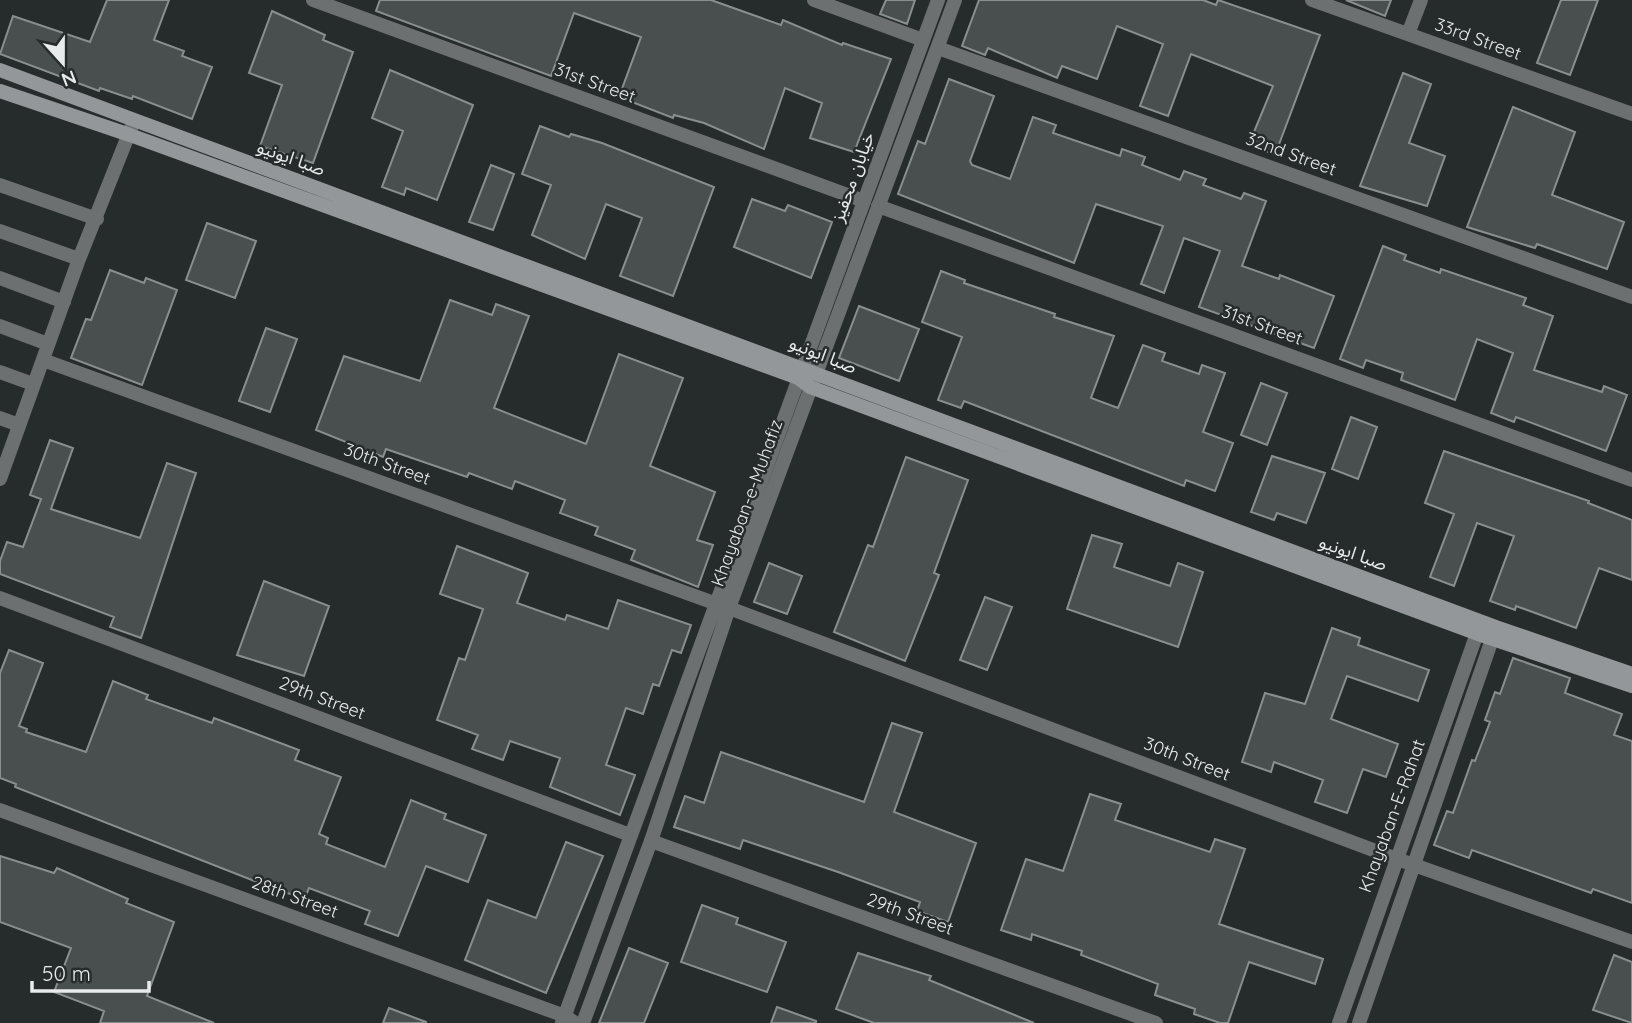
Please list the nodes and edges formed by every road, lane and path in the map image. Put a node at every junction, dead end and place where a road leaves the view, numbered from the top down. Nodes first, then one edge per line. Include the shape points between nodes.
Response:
1 (313, 0) edge
2 (814, 0) edge
3 (938, 0) edge
4 (955, 0) edge
5 (1312, 0) edge
6 (1421, 0) edge
7 (1408, 34) junction
8 (923, 40) junction
9 (938, 48) junction
10 (0, 70) edge
11 (0, 90) edge
12 (1632, 114) edge
13 (132, 128) junction
14 (0, 184) edge
15 (871, 204) junction
16 (97, 219) junction
17 (0, 231) edge
18 (79, 259) junction
19 (0, 278) edge
20 (1632, 297) edge
21 (64, 302) junction
22 (0, 326) edge
23 (48, 344) junction
24 (43, 360) junction
25 (0, 372) edge
26 (807, 377) junction
27 (33, 384) junction
28 (0, 418) edge
29 (19, 425) junction
30 (1, 470) edge
31 (1632, 480) edge
32 (0, 598) edge
33 (723, 606) junction
34 (1480, 627) junction
35 (1495, 633) junction
36 (1632, 674) edge
37 (1632, 686) edge
38 (0, 810) edge
39 (630, 835) junction
40 (651, 841) junction
41 (1397, 859) junction
42 (1413, 864) junction
43 (1632, 942) edge
44 (567, 1021) edge
45 (583, 1023) edge
46 (1156, 1023) edge
47 (1339, 1023) edge
48 (1359, 1023) edge

1 - 15 street, 31st Street
2 - 8 street
3 - 8 street, خیابان محفیز
4 - 9 street
5 - 7 street, 33rd Street
6 - 7 street
7 - 12 street, 33rd Street
8 - 15 street, خیابان محفیز
9 - 15 street
9 - 20 street, 32nd Street
10 - 13 main road, صبا ایونیو
11 - 13 main road, صبا ایونیو
13 - 16 street
13 - 26 main road, صبا ایونیو
14 - 16 street
15 - 26 street, خیابان محفیز
15 - 31 street, 31st Street
16 - 18 street
17 - 18 street
18 - 21 street
19 - 21 street
21 - 23 street
22 - 23 street
23 - 24 street
24 - 27 street
24 - 33 street, 30th Street
25 - 27 street
26 - 33 street, Khayaban-e-Muhafiz
26 - 34 main road, صبا ایونیو
27 - 29 street
28 - 29 street
29 - 30 street
32 - 39 street, 29th Street
33 - 39 street, Khayaban-e-Muhafiz
33 - 40 street, Khayaban-e-Muhafiz
33 - 41 street, 30th Street
34 - 35 main road, صبا ایونیو
34 - 41 street, Khayaban-E-Rahat
35 - 36 main road, صبا ایونیو
35 - 37 main road, صبا ایونیو
35 - 42 street, Khayaban-E-Rahat
38 - 44 street, 28th Street
39 - 44 street, Khayaban-e-Muhafiz
40 - 45 street, Khayaban-e-Muhafiz
40 - 46 street, 29th Street
41 - 42 street, 30th Street
41 - 47 street, Khayaban-E-Rahat
42 - 43 street, 30th Street
42 - 48 street, Khayaban-E-Rahat

